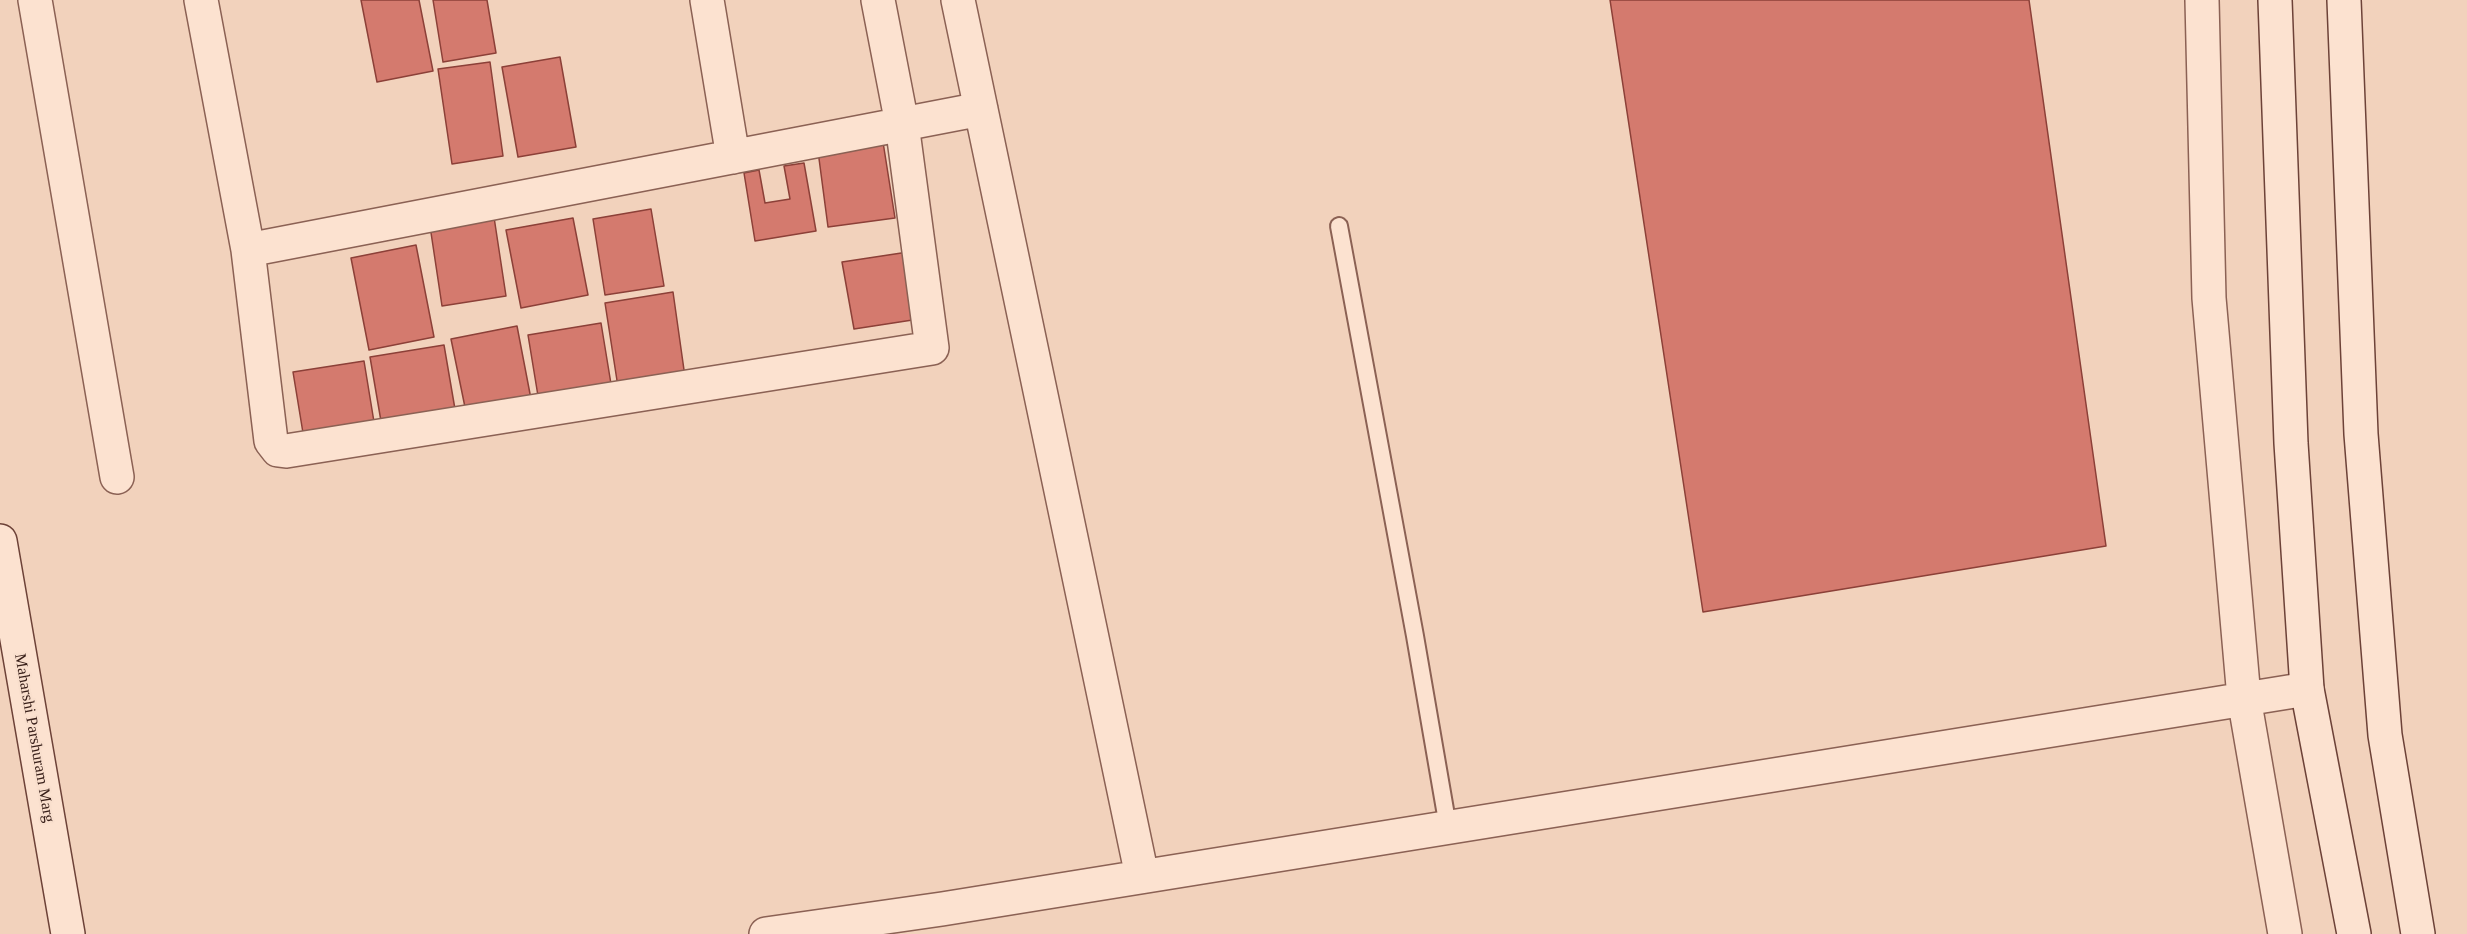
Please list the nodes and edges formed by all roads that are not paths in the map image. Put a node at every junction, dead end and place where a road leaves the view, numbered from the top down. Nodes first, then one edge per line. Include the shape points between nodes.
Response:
1 (35, 0) edge
2 (201, 0) edge
3 (707, 0) edge
4 (878, 0) edge
5 (958, 0) edge
6 (2202, 0) edge
7 (2275, 0) edge
8 (2344, 0) edge
9 (981, 109) junction
10 (902, 124) junction
11 (733, 157) junction
12 (1339, 226) dead end
13 (248, 250) junction
14 (117, 477) dead end
15 (0, 542) edge
16 (7, 625) edge
17 (2307, 688) junction
18 (2244, 698) junction
19 (1448, 827) junction
20 (1142, 876) junction
21 (815, 931) edge
22 (68, 934) edge
23 (766, 934) edge
24 (2285, 934) edge
25 (2354, 934) edge
26 (2418, 934) edge

1 - 14 street
2 - 13 street
3 - 11 street
4 - 10 street
5 - 9 street
6 - 18 street via 2209,298
7 - 17 street via 2291,442
8 - 26 street via 2361,434 2385,735
9 - 10 street
9 - 20 street
10 - 11 street
10 - 13 street via 932,348 278,450 271,441
11 - 13 street
12 - 19 lane
15 - 16 street, Maharshi Parshuram Marg
16 - 22 street, Maharshi Parshuram Marg
17 - 18 street
17 - 25 street
18 - 19 street
18 - 24 street
19 - 20 street
20 - 21 street
21 - 23 street

